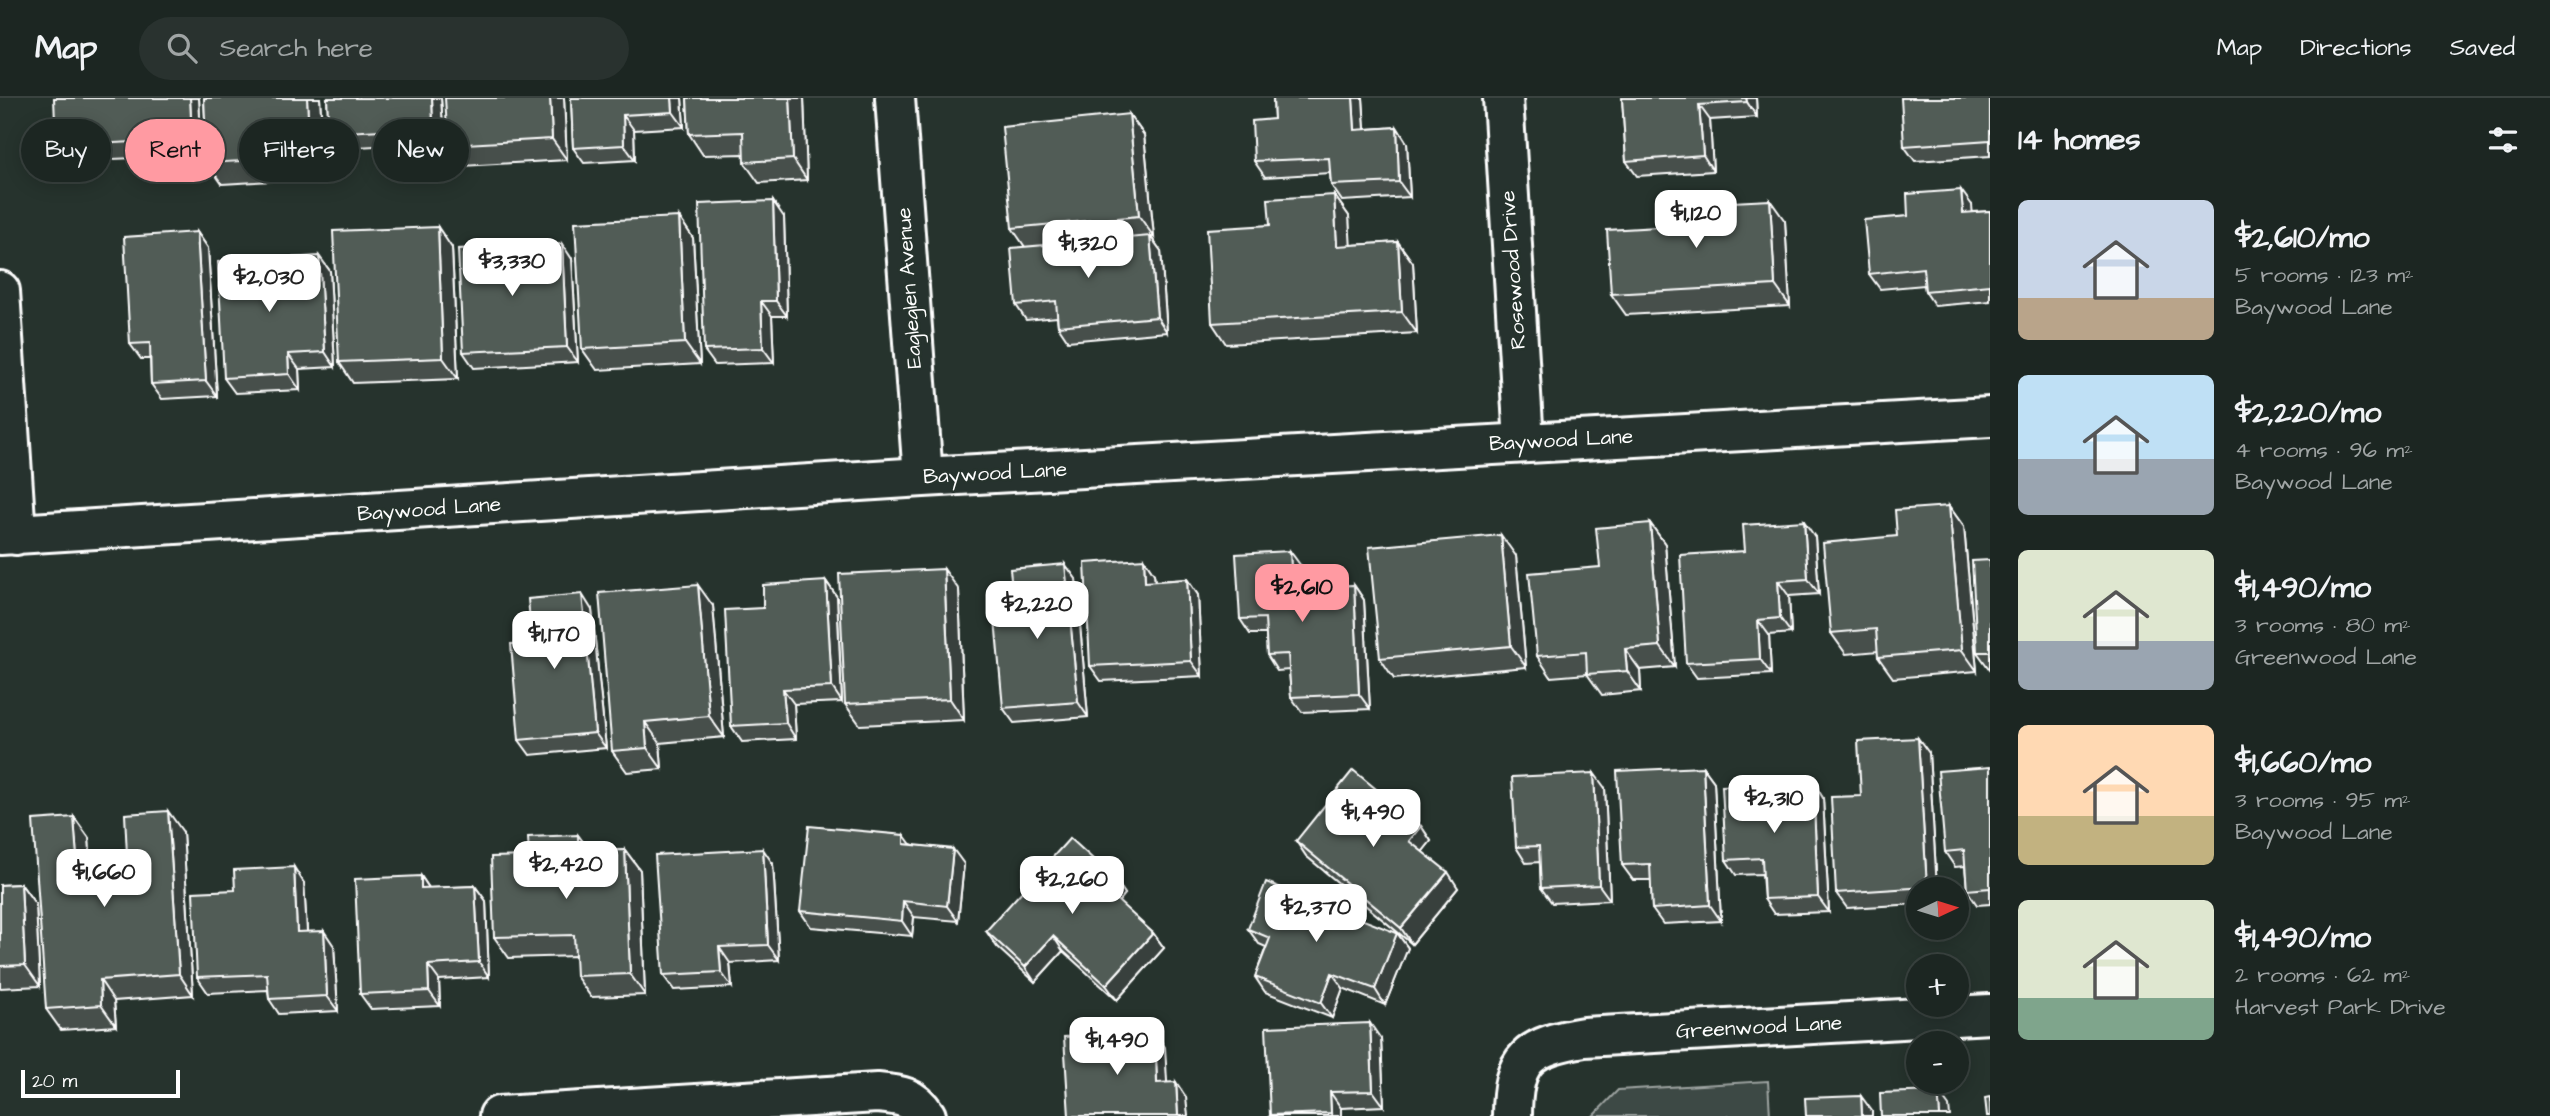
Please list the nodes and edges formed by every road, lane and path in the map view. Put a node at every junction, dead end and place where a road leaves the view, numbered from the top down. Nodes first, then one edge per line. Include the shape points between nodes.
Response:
1 (895, 98) edge
2 (1503, 98) edge
3 (0, 291) edge
4 (1990, 417) edge
5 (1524, 442) junction
6 (923, 477) junction
7 (8, 535) edge
8 (1990, 1014) edge
9 (922, 1110) edge
10 (499, 1116) edge
11 (1512, 1116) edge

1 - 6 street, Eagleglen Avenue
2 - 5 street, Rosewood Drive
3 - 7 street
4 - 5 street, Baywood Lane
5 - 6 street, Baywood Lane
6 - 7 street, Baywood Lane
8 - 11 street, Greenwood Lane via 1556,1042 1531,1052 1518,1071
9 - 10 street via 901,1095 877,1093

